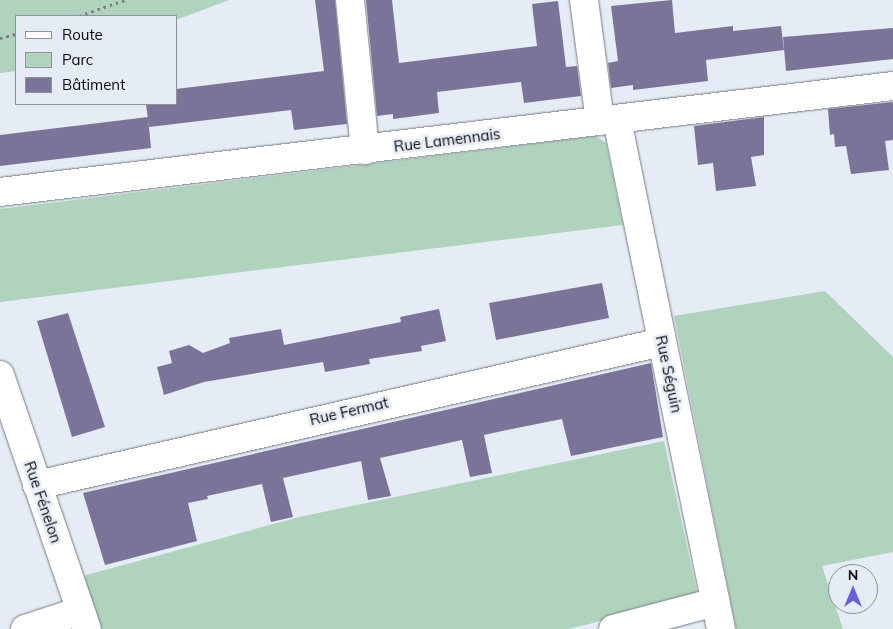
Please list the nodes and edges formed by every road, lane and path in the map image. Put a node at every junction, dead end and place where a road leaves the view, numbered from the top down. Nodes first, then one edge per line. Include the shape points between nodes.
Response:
1 (125, 0) edge
2 (350, 0) edge
3 (584, 0) edge
4 (82, 15) edge
5 (15, 34) edge
6 (0, 38) edge
7 (893, 86) edge
8 (609, 121) junction
9 (365, 150) junction
10 (0, 192) edge
11 (662, 342) junction
12 (0, 375) edge
13 (38, 485) junction
14 (715, 602) junction
15 (84, 620) edge
16 (25, 629) edge
17 (613, 629) edge
18 (721, 629) edge

1 - 4 path
2 - 9 street
3 - 8 street, Rue Séguin
5 - 6 path
7 - 8 street, Rue Lamennais
8 - 9 street, Rue Lamennais
8 - 11 street, Rue Séguin
9 - 10 street, Rue Lamennais
11 - 13 street, Rue Fermat
11 - 14 street, Rue Séguin
12 - 13 street, Rue Fénelon
13 - 15 street, Rue Fénelon
14 - 17 street
14 - 18 street, Rue Séguin
15 - 16 street

